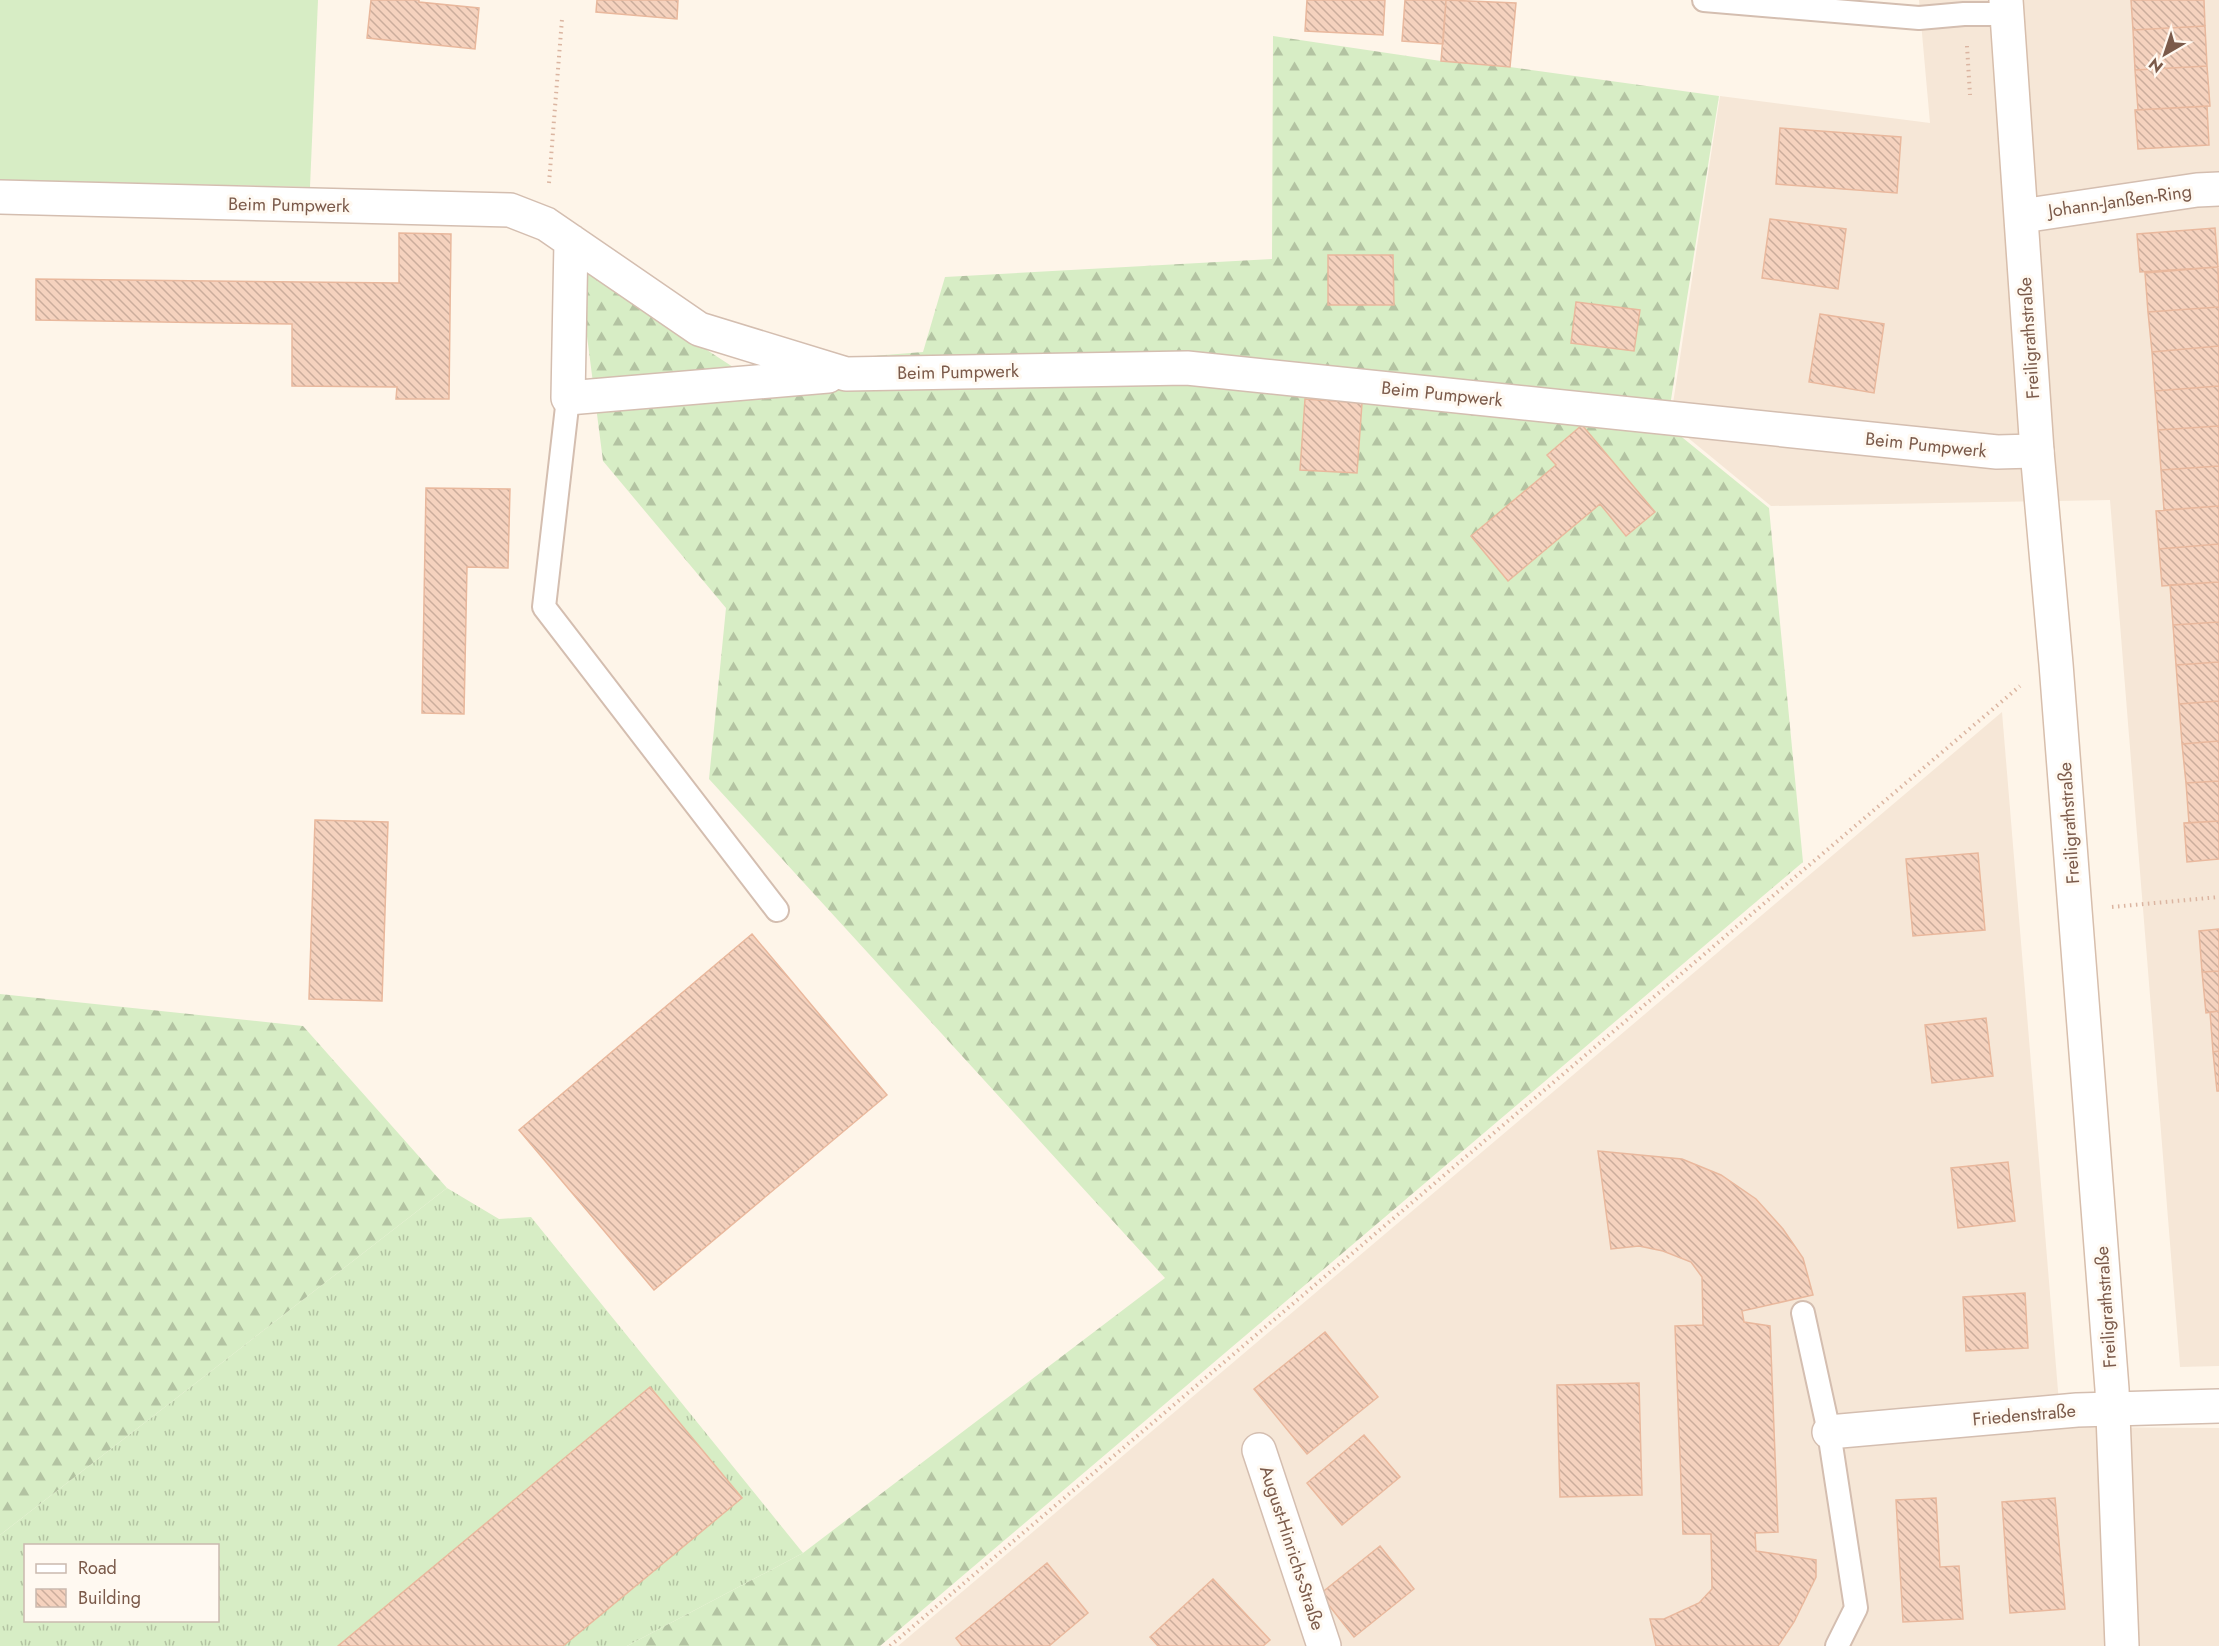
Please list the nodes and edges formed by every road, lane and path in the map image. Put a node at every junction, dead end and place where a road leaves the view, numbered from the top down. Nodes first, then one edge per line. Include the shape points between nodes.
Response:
1 (1704, 0) edge
2 (2006, 7) edge
3 (562, 19) dead end
4 (2219, 189) edge
5 (0, 197) edge
6 (2022, 216) junction
7 (558, 233) junction
8 (846, 374) junction
9 (568, 398) junction
10 (2037, 451) junction
11 (2056, 664) junction
12 (2219, 897) edge
13 (777, 910) dead end
14 (2076, 911) junction
15 (1803, 1313) dead end
16 (2219, 1406) edge
17 (2113, 1410) junction
18 (1829, 1432) junction
19 (1259, 1450) dead end
20 (890, 1646) edge
21 (1324, 1646) edge
22 (1837, 1646) edge
23 (2122, 1646) edge

1 - 2 lane via 1919,18
2 - 6 street, Freiligrathstraße
3 - 7 path
4 - 6 street, Johann-Janßen-Ring
5 - 7 street, Beim Pumpwerk via 510,210
6 - 10 street, Freiligrathstraße
7 - 8 street, Beim Pumpwerk via 699,330
7 - 9 street
8 - 9 street, Beim Pumpwerk
8 - 10 street, Beim Pumpwerk via 1187,368 1997,452
9 - 13 lane via 544,607
10 - 11 street, Freiligrathstraße
11 - 14 street, Freiligrathstraße
11 - 20 path via 2018,688
12 - 14 path
14 - 17 street, Freiligrathstraße
15 - 18 lane
16 - 17 street, Friedenstraße
17 - 18 street, Friedenstraße
17 - 23 street, Freiligrathstraße
18 - 22 lane via 1856,1608
19 - 21 street, August-Hinrichs-Straße

